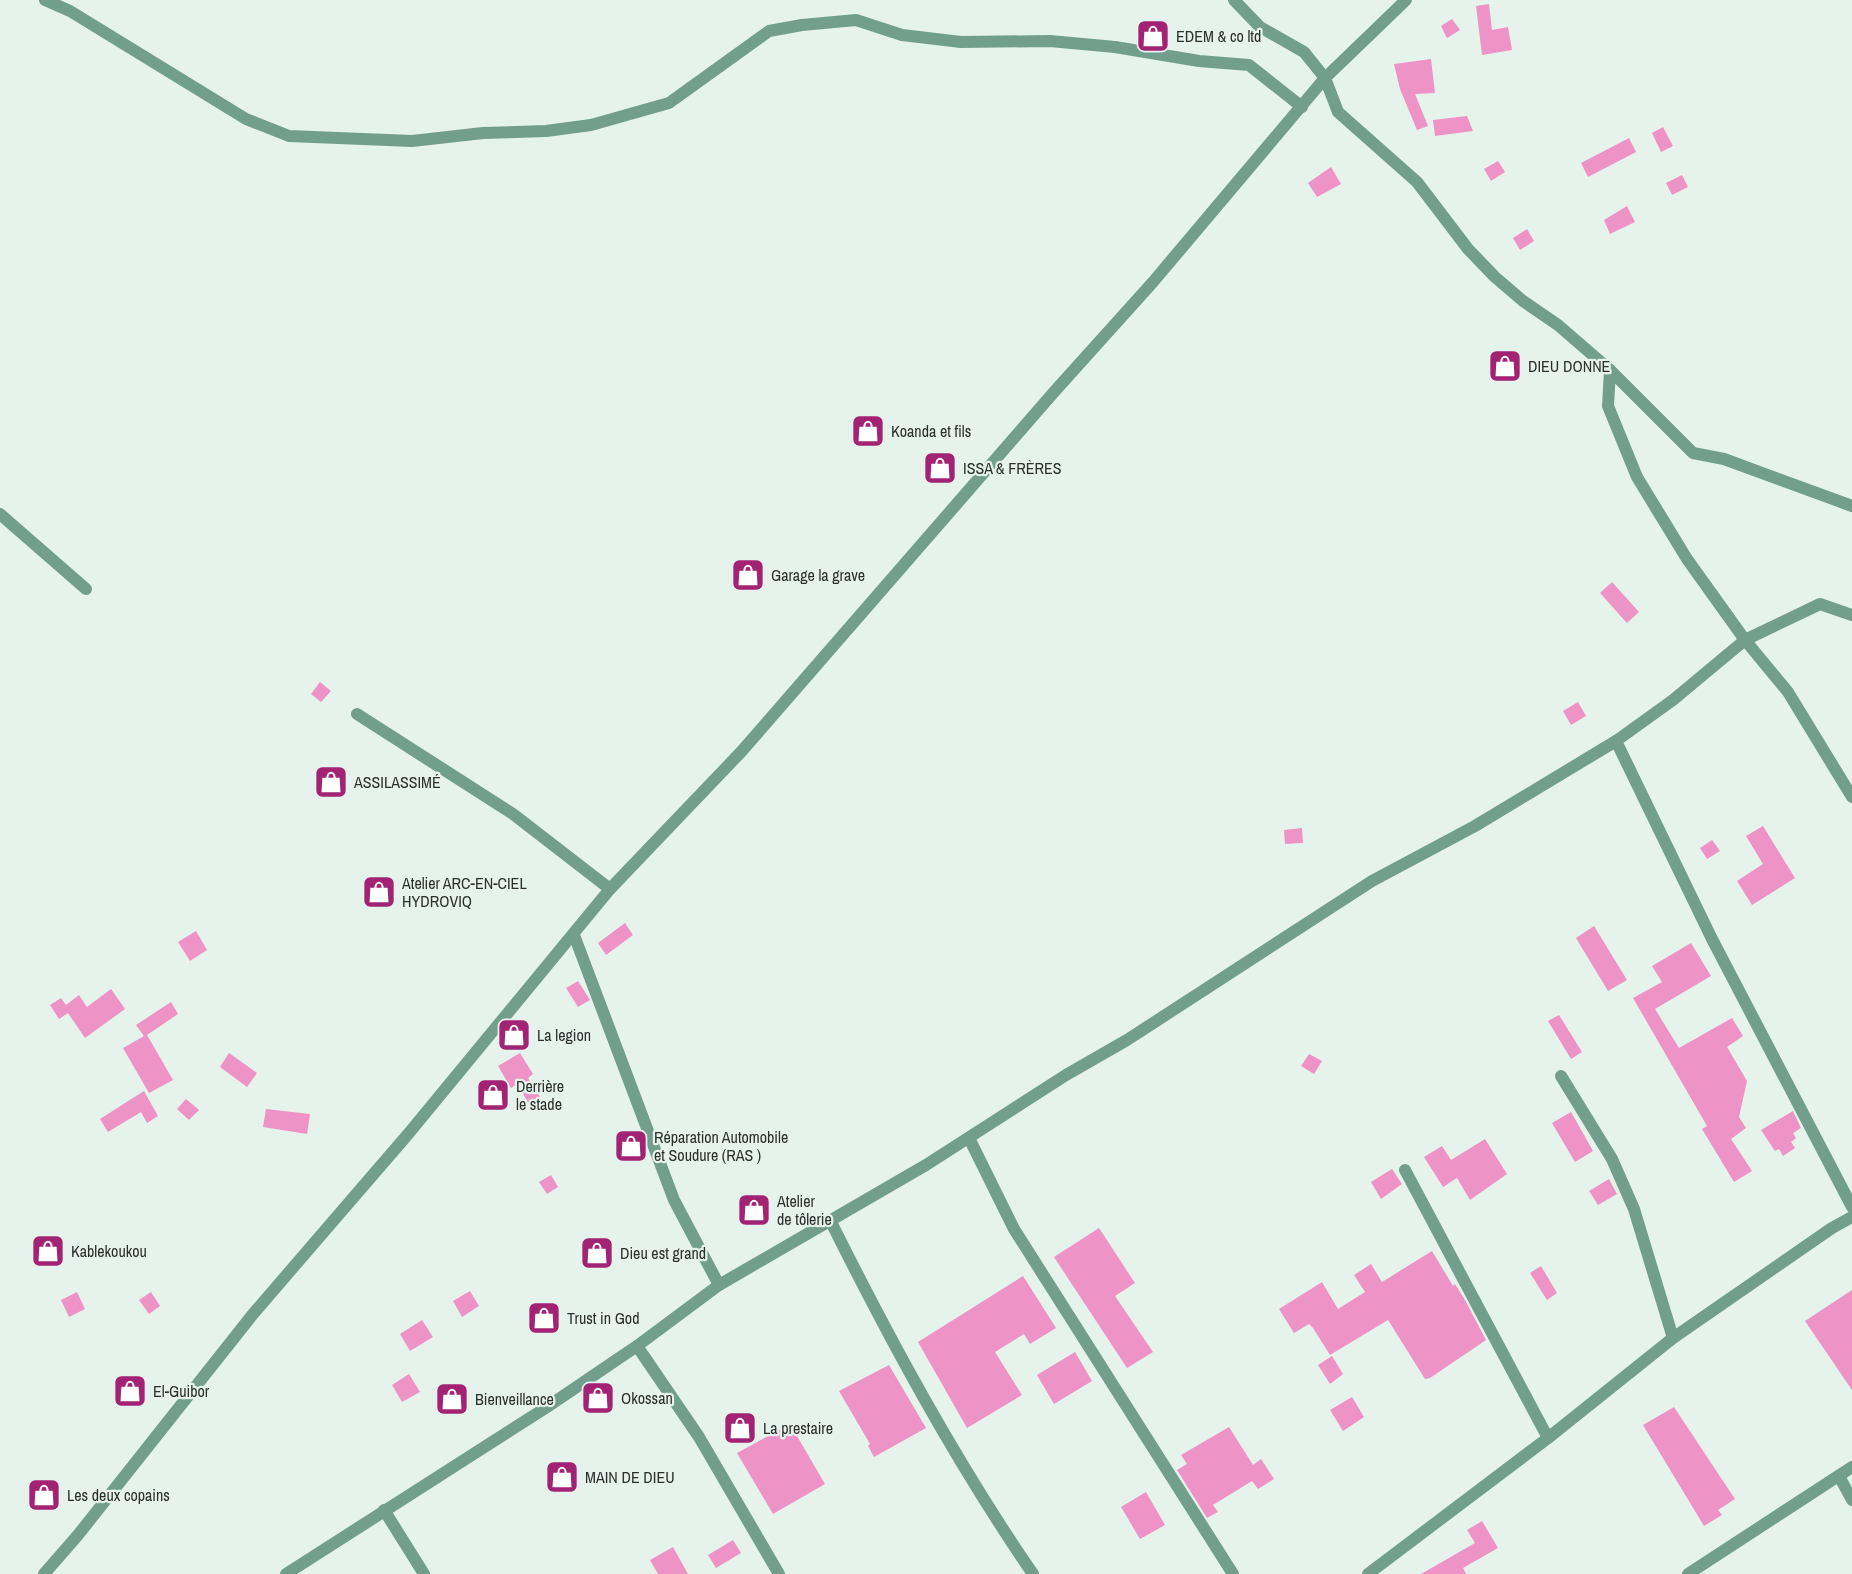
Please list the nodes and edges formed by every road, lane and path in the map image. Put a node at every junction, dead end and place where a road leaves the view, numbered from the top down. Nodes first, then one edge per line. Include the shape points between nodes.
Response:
1 (45, 0) edge
2 (1234, 0) edge
3 (1406, 0) edge
4 (1325, 78) junction
5 (1302, 107) junction
6 (1610, 370) junction
7 (1852, 506) edge
8 (0, 514) edge
9 (86, 589) dead end
10 (1852, 615) edge
11 (1745, 640) junction
12 (357, 714) dead end
13 (1616, 741) junction
14 (1852, 797) edge
15 (610, 889) junction
16 (574, 935) junction
17 (1561, 1076) dead end
18 (969, 1138) junction
19 (1405, 1170) dead end
20 (1852, 1207) edge
21 (1852, 1217) edge
22 (831, 1222) junction
23 (719, 1285) junction
24 (1673, 1338) junction
25 (637, 1346) junction
26 (1548, 1438) junction
27 (1852, 1467) edge
28 (1839, 1476) junction
29 (1852, 1500) edge
30 (384, 1510) junction
31 (44, 1574) edge
32 (286, 1574) edge
33 (424, 1574) edge
34 (779, 1574) edge
35 (1033, 1574) edge
36 (1233, 1574) edge
37 (1368, 1574) edge
38 (1688, 1574) edge

1 - 5 street via 70,11 246,119 289,136 412,141 591,125 669,103 769,31 856,20 902,35 961,42 1050,41 1249,65
2 - 4 street via 1260,27 1304,52
3 - 4 street
4 - 5 street
4 - 6 street via 1338,112 1417,182 1468,249 1523,301
5 - 15 street via 741,752
6 - 7 street via 1693,453 1724,459
6 - 11 street via 1608,406 1637,477 1687,559
8 - 9 street
10 - 11 street via 1820,604
11 - 13 street
11 - 14 street via 1788,692
12 - 15 street via 513,814
13 - 18 street via 1475,826 1372,881
13 - 20 street via 1712,939
15 - 16 street
16 - 23 street via 674,1200
16 - 31 street via 253,1314
17 - 24 street via 1612,1159 1634,1209
18 - 22 street
18 - 36 street via 1014,1229
19 - 26 street
21 - 24 street
22 - 23 street
22 - 35 street via 896,1351 984,1503
23 - 25 street
24 - 26 street
25 - 30 street
25 - 34 street via 699,1437
26 - 37 street
27 - 28 street
28 - 29 street
28 - 38 street
30 - 32 street
30 - 33 street

